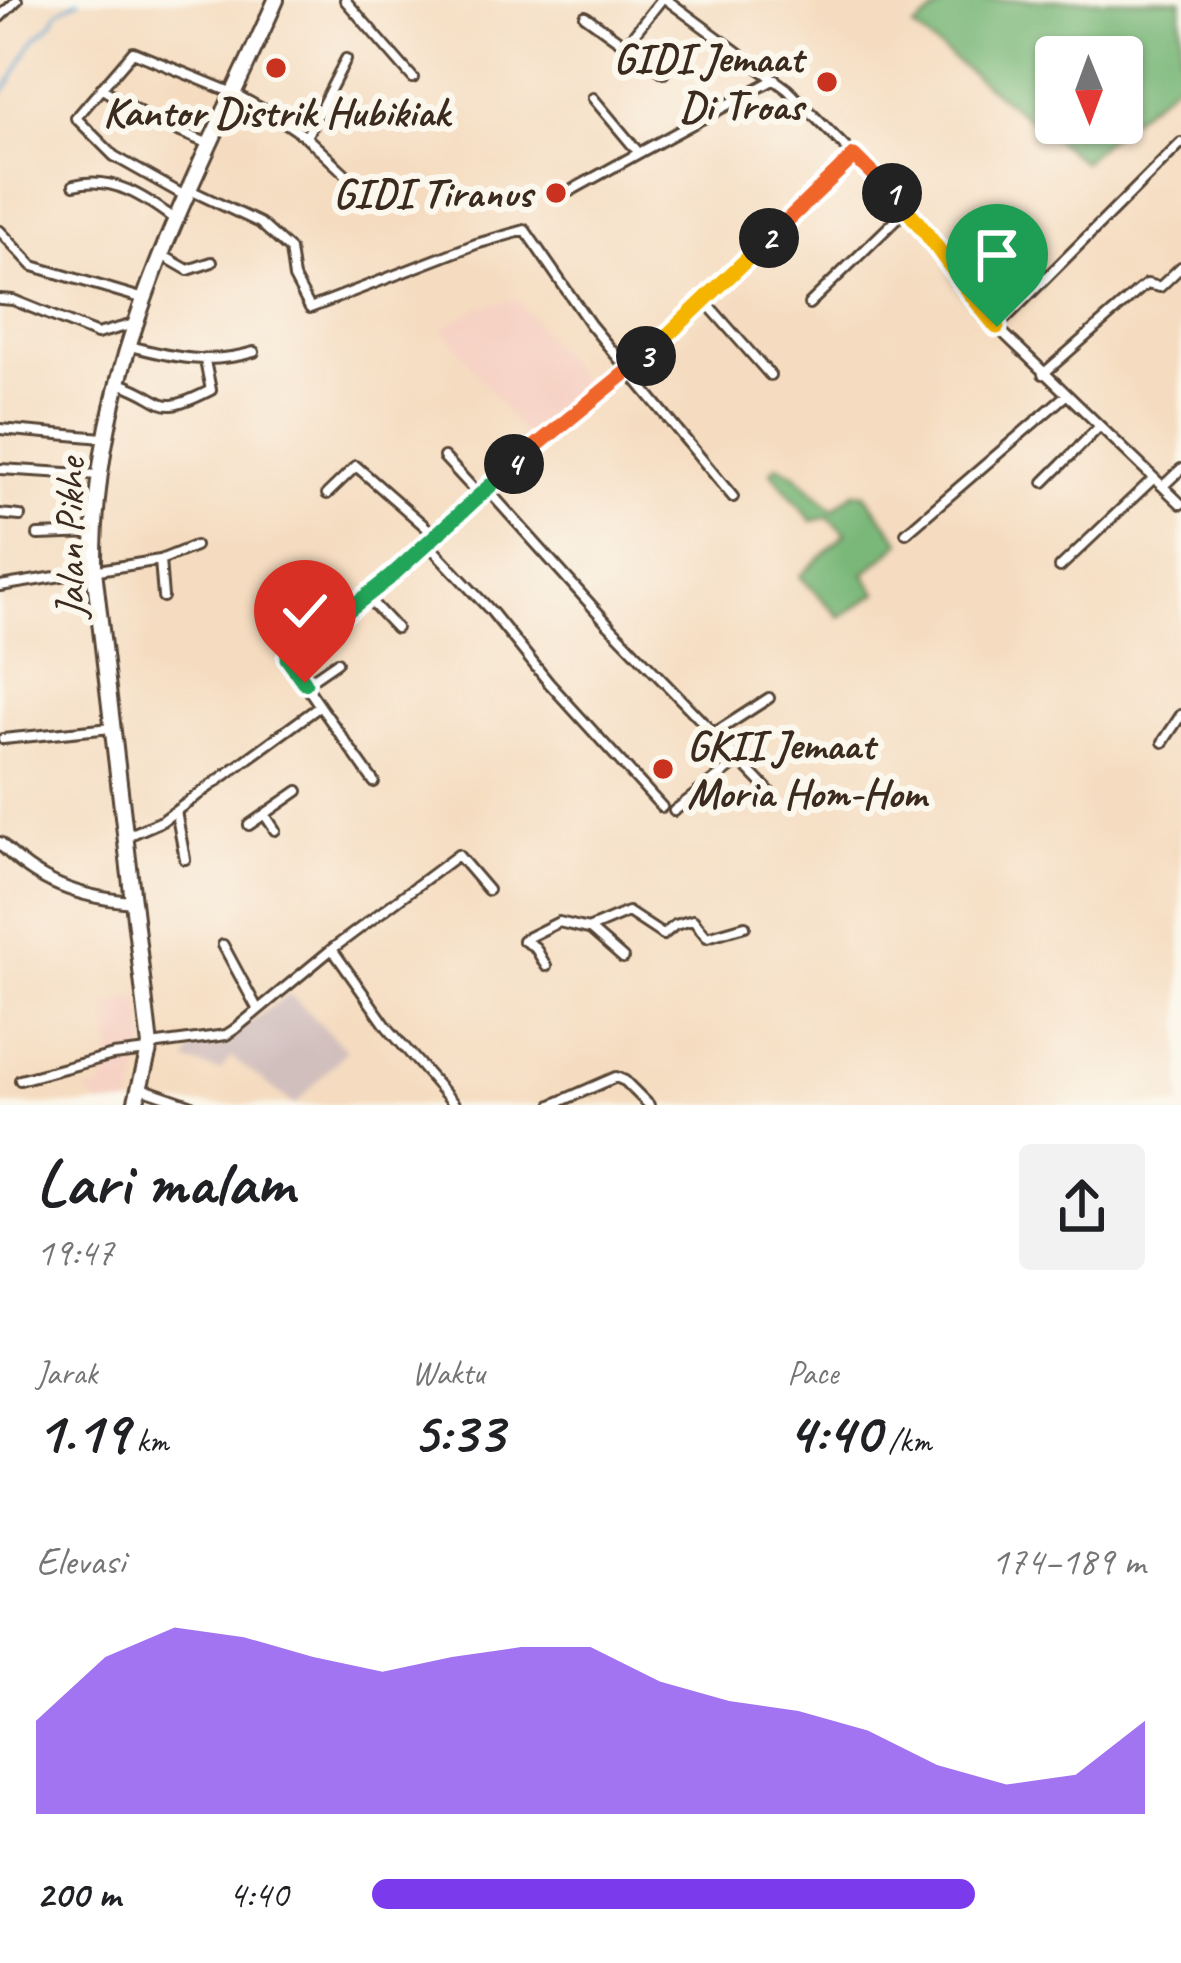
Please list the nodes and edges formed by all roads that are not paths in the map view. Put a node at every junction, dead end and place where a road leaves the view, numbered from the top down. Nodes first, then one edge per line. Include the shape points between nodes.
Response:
1 (17, 0) edge
2 (276, 0) edge
3 (345, 0) edge
4 (664, 0) edge
5 (585, 16) dead end
6 (0, 17) edge
7 (627, 43) junction
8 (346, 59) dead end
9 (664, 73) dead end
10 (412, 78) dead end
11 (775, 79) junction
12 (101, 88) junction
13 (232, 93) junction
14 (593, 98) dead end
15 (306, 136) junction
16 (1181, 143) edge
17 (210, 145) junction
18 (639, 153) junction
19 (854, 156) junction
20 (74, 185) dead end
21 (570, 191) dead end
22 (188, 194) junction
23 (373, 200) dead end
24 (907, 209) junction
25 (176, 220) junction
26 (0, 231) edge
27 (161, 254) junction
28 (212, 262) dead end
29 (1181, 267) edge
30 (141, 298) junction
31 (0, 299) edge
32 (704, 300) junction
33 (809, 304) dead end
34 (134, 324) junction
35 (997, 327) junction
36 (129, 345) junction
37 (254, 352) dead end
38 (205, 361) junction
39 (629, 372) junction
40 (1043, 374) junction
41 (770, 375) dead end
42 (117, 382) junction
43 (1066, 395) junction
44 (1098, 428) junction
45 (0, 430) edge
46 (103, 438) junction
47 (444, 457) dead end
48 (0, 469) edge
49 (1181, 469) edge
50 (98, 475) junction
51 (1154, 478) junction
52 (1044, 482) dead end
53 (1162, 486) junction
54 (483, 491) junction
55 (327, 494) dead end
56 (733, 497) dead end
57 (1181, 504) edge
58 (0, 514) edge
59 (20, 516) dead end
60 (94, 533) junction
61 (907, 533) dead end
62 (38, 535) dead end
63 (435, 535) junction
64 (427, 543) junction
65 (195, 546) dead end
66 (160, 560) junction
67 (1060, 567) dead end
68 (94, 570) junction
69 (0, 586) edge
70 (364, 594) junction
71 (163, 597) dead end
72 (396, 628) dead end
73 (337, 662) dead end
74 (305, 683) junction
75 (769, 698) dead end
76 (320, 706) junction
77 (1181, 715) edge
78 (113, 728) junction
79 (713, 734) junction
80 (3, 739) dead end
81 (1163, 742) dead end
82 (740, 760) junction
83 (243, 764) junction
84 (250, 774) dead end
85 (374, 782) dead end
86 (298, 790) dead end
87 (769, 791) dead end
88 (662, 807) dead end
89 (176, 811) junction
90 (674, 811) dead end
91 (265, 815) junction
92 (250, 825) dead end
93 (275, 830) dead end
94 (125, 837) junction
95 (0, 847) edge
96 (185, 860) dead end
97 (488, 890) dead end
98 (132, 905) junction
99 (745, 926) dead end
100 (590, 929) junction
101 (223, 945) dead end
102 (332, 949) junction
103 (623, 958) dead end
104 (546, 965) dead end
105 (258, 1010) junction
106 (150, 1048) junction
107 (20, 1080) dead end
108 (141, 1088) junction
109 (134, 1105) edge
110 (190, 1105) edge
111 (455, 1105) edge
112 (552, 1105) edge
113 (649, 1105) edge

1 - 6 street
2 - 13 highway, Jalan Pikhe
3 - 10 street
4 - 7 street
4 - 11 street
5 - 7 street
7 - 9 street
8 - 15 street
11 - 18 street
11 - 19 street
12 - 13 street via 137,52
12 - 17 street
12 - 22 street via 76,118 113,156
13 - 15 street
13 - 17 highway, Jalan Pikhe
14 - 18 street
15 - 23 street
16 - 35 street
17 - 22 highway, Jalan Pikhe
18 - 21 street
19 - 24 street
19 - 32 street
20 - 25 street via 134,192
22 - 25 highway, Jalan Pikhe
22 - 39 street via 260,224 290,250 310,308 525,230
24 - 33 street
24 - 35 street
25 - 27 highway, Jalan Pikhe
26 - 30 street via 33,266
27 - 28 street via 188,270
27 - 30 highway, Jalan Pikhe
29 - 40 street via 1161,286 1139,290
30 - 34 highway, Jalan Pikhe
31 - 34 street via 97,334
32 - 39 street
32 - 41 street
34 - 36 highway, Jalan Pikhe
35 - 40 street
36 - 38 street
36 - 42 highway, Jalan Pikhe
37 - 38 street
38 - 42 street via 211,390 181,405 166,408
39 - 54 street
39 - 56 street
40 - 43 street
42 - 46 highway, Jalan Pikhe
43 - 44 street
43 - 61 street
44 - 51 street
44 - 52 street
45 - 46 street
46 - 50 highway, Jalan Pikhe
47 - 54 street
48 - 50 street
49 - 53 street
50 - 60 highway, Jalan Pikhe
51 - 53 street
51 - 67 street
53 - 57 street
54 - 63 street
54 - 79 street
55 - 63 street via 356,466
58 - 59 street
60 - 62 street
60 - 68 highway, Jalan Pikhe
63 - 64 street
64 - 70 street
64 - 88 street
65 - 66 street
66 - 68 street
66 - 71 street
68 - 69 street
68 - 78 highway, Jalan Pikhe
70 - 72 street
70 - 74 street via 287,658
73 - 74 street
74 - 76 street
75 - 79 street
76 - 83 street
76 - 85 street
77 - 81 street
78 - 80 street
78 - 94 highway, Jalan Pikhe
79 - 82 street
82 - 87 street
82 - 90 street
83 - 84 street
83 - 89 street
86 - 91 street
89 - 94 street
89 - 96 street
91 - 92 street
91 - 93 street
94 - 98 highway, Jalan Pikhe
95 - 98 main road via 59,887
97 - 102 street via 458,855
98 - 106 highway, Jalan Pikhe
99 - 100 street via 707,937 693,920 663,935 628,912
100 - 103 street
100 - 104 street via 559,922 523,940
101 - 105 street
102 - 105 street
102 - 111 street
105 - 106 street via 226,1035
106 - 107 street
106 - 108 highway, Jalan Pikhe
108 - 109 highway, Jalan Pikhe
108 - 110 street
112 - 113 street via 616,1078

